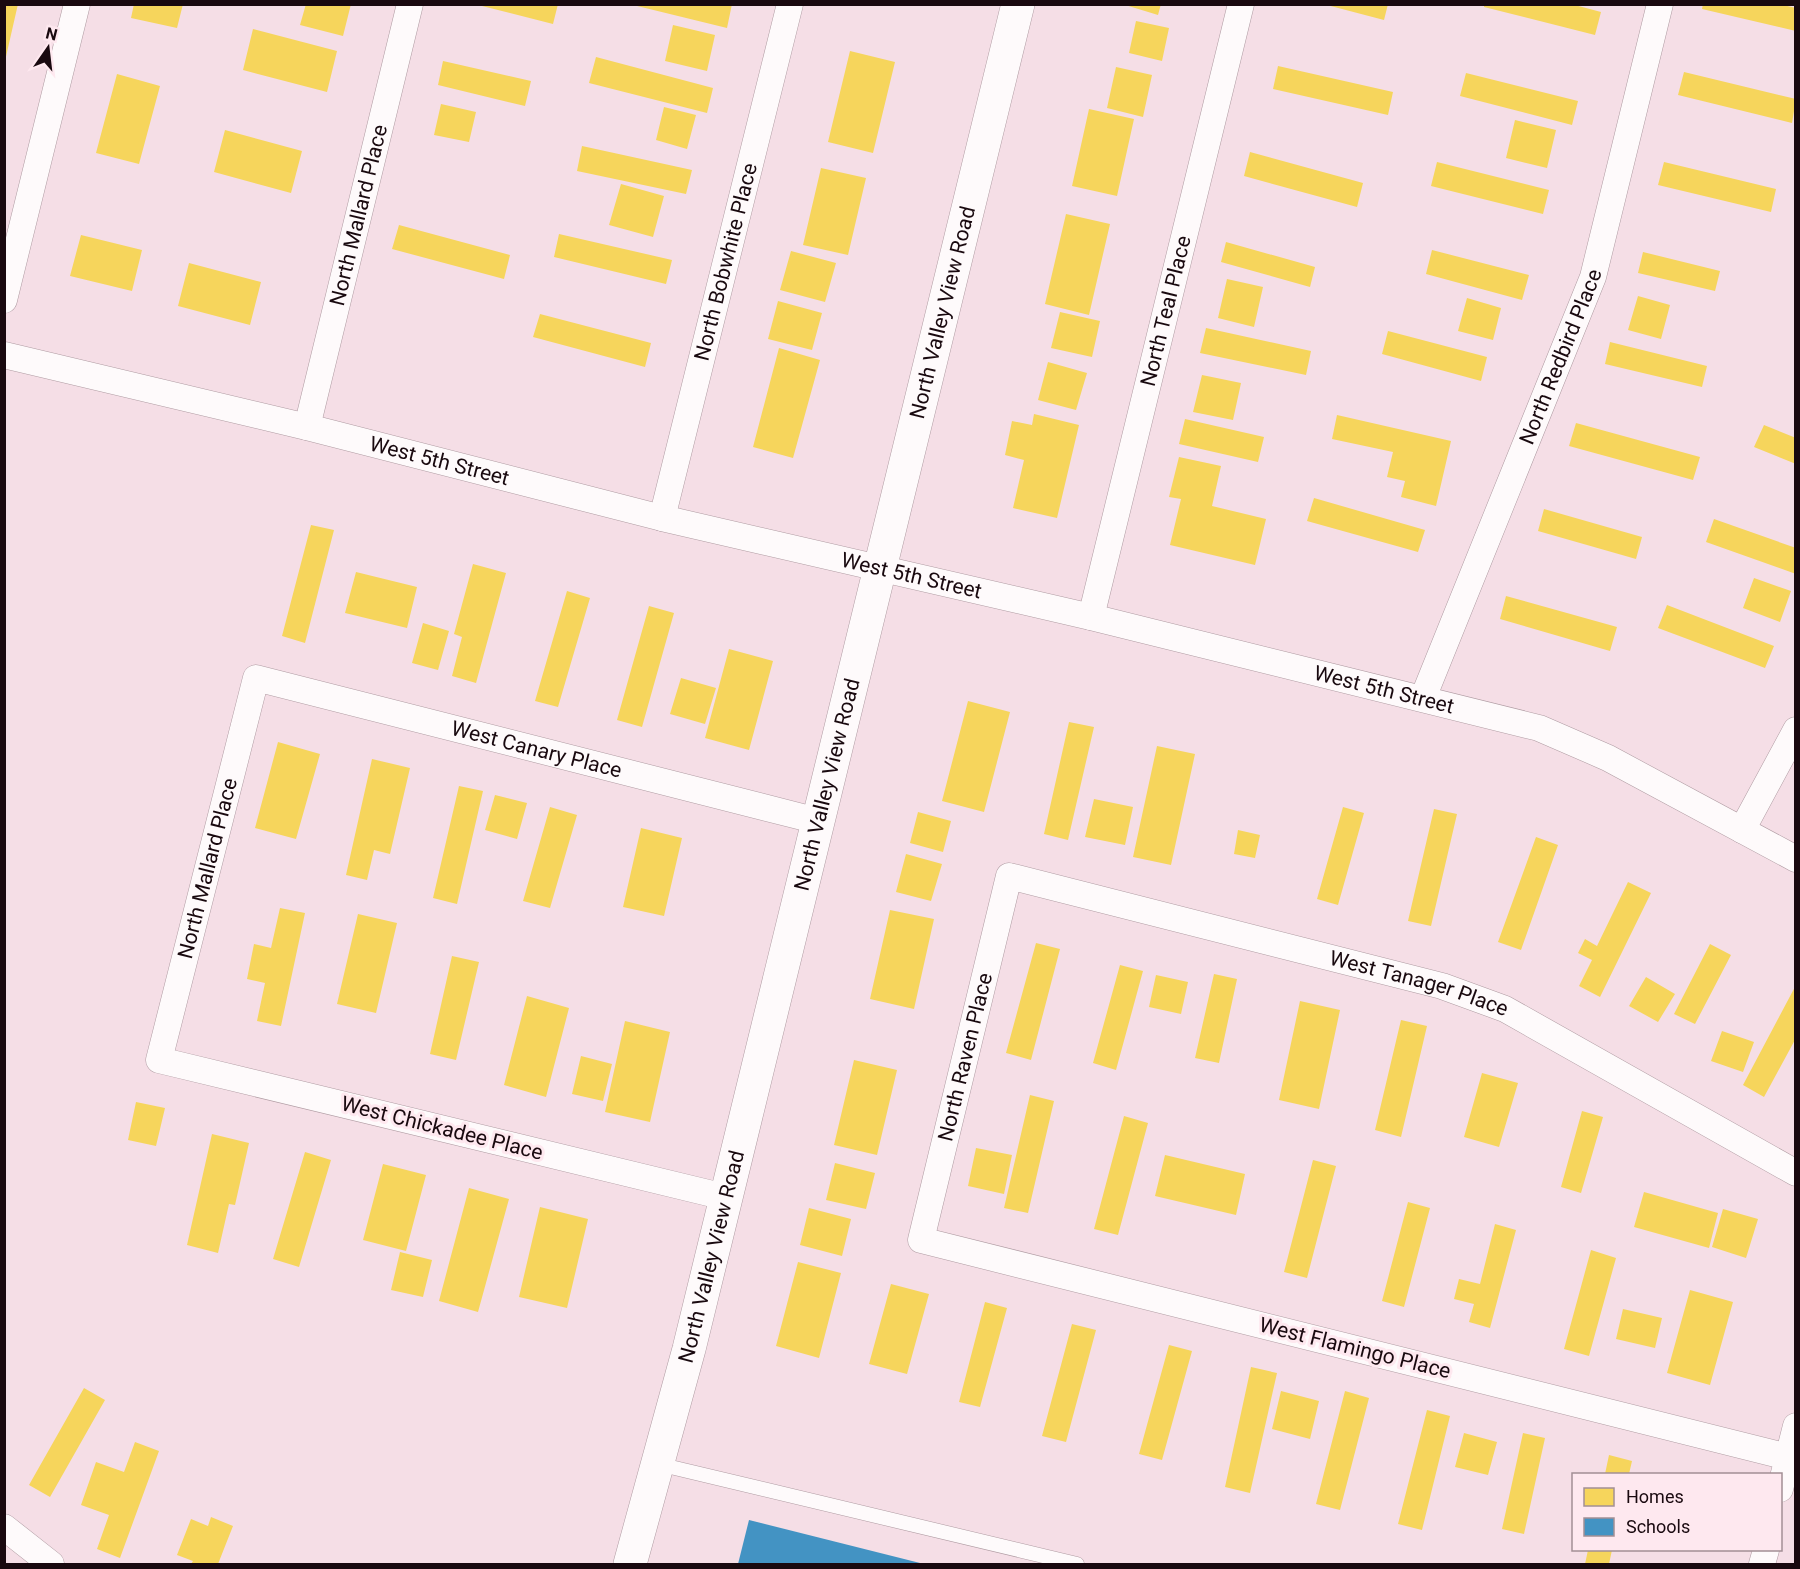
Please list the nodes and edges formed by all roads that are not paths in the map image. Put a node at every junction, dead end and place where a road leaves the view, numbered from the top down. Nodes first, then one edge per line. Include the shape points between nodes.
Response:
1 (77, 4) edge
2 (410, 4) edge
3 (790, 4) edge
4 (1018, 4) edge
5 (1241, 4) edge
6 (1659, 4) edge
7 (4, 300) edge
8 (4, 356) edge
9 (307, 427) junction
10 (662, 518) junction
11 (878, 570) junction
12 (1091, 618) junction
13 (256, 678) joint
14 (1423, 698) junction
15 (1796, 730) edge
16 (818, 821) junction
17 (1742, 830) junction
18 (1796, 860) edge
19 (1009, 876) joint
20 (159, 1060) joint
21 (1796, 1173) edge
22 (725, 1197) junction
23 (921, 1240) joint
24 (1796, 1426) edge
25 (1788, 1457) junction
26 (658, 1464) junction
27 (1782, 1481) edge
28 (4, 1527) edge
29 (51, 1564) edge
30 (630, 1564) edge
31 (1077, 1564) edge

1 - 7 street
2 - 9 street, North Mallard Place
3 - 10 street, North Bobwhite Place
4 - 11 street, North Valley View Road
5 - 12 street, North Teal Place
6 - 14 street, North Redbird Place via 1593,277
8 - 9 street, West 5th Street
9 - 10 street, West 5th Street
10 - 11 street, West 5th Street
11 - 12 street, West 5th Street
11 - 16 street, North Valley View Road
12 - 14 street, West 5th Street
13 - 16 street, West Canary Place
13 - 20 street, North Mallard Place
14 - 17 street, West 5th Street via 1574,741
15 - 17 street
16 - 22 street, North Valley View Road
17 - 18 street, West 5th Street
19 - 21 street, West Tanager Place via 1442,986 1505,1009
19 - 23 street, North Raven Place
20 - 22 street, West Chickadee Place
22 - 26 street, North Valley View Road
23 - 25 street, West Flamingo Place
24 - 25 street
25 - 27 street
26 - 30 street, North Valley View Road
26 - 31 lane
28 - 29 street

